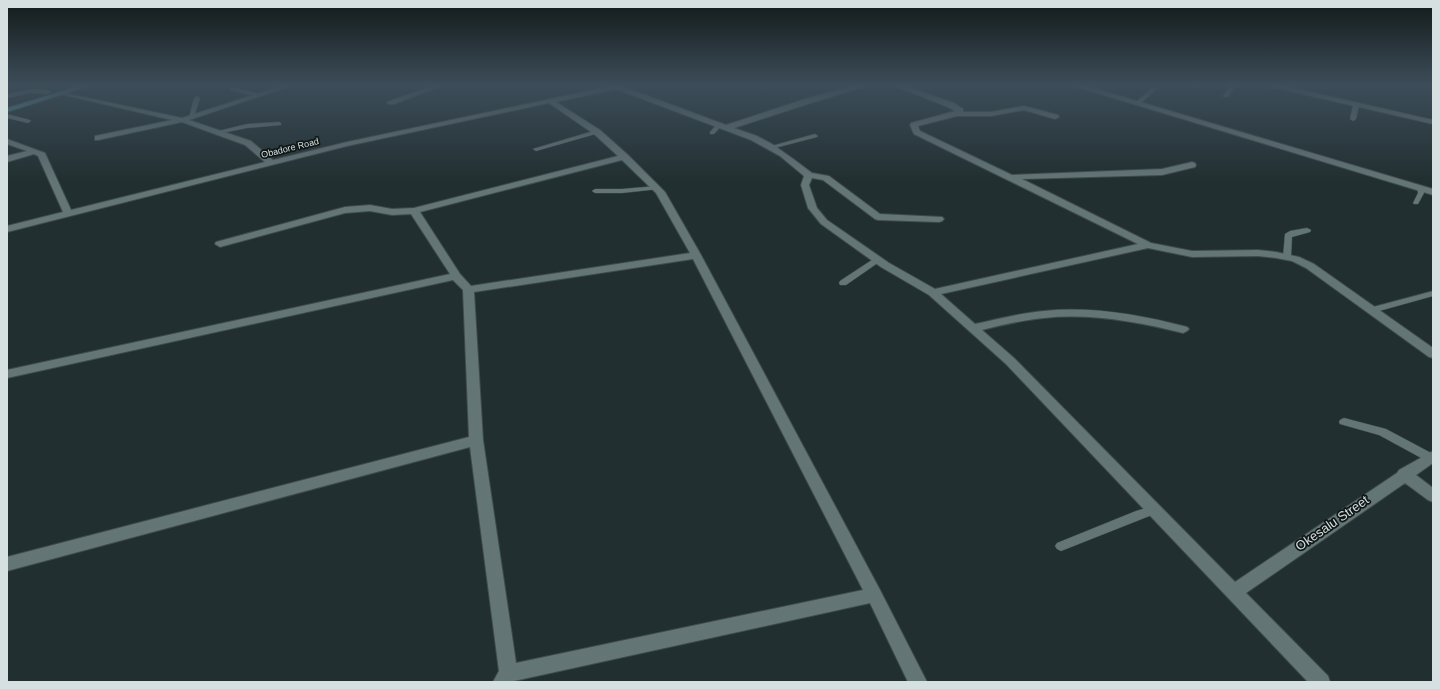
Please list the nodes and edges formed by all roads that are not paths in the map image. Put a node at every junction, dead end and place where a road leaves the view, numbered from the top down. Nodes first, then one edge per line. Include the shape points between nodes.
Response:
1 (12, 117) edge
2 (169, 117) edge
3 (191, 117) edge
4 (474, 117) edge
5 (574, 117) edge
6 (695, 117) edge
7 (755, 117) edge
8 (945, 117) edge
9 (1185, 117) edge
10 (1411, 117) edge
11 (182, 120) junction
12 (28, 121) dead end
13 (1433, 122) edge
14 (279, 124) dead end
15 (720, 128) junction
16 (217, 132) junction
17 (597, 132) junction
18 (814, 136) dead end
19 (98, 138) dead end
20 (7, 140) edge
21 (771, 146) junction
22 (536, 149) dead end
23 (35, 151) junction
24 (625, 157) junction
25 (7, 159) edge
26 (271, 163) junction
27 (1192, 165) dead end
28 (808, 175) junction
29 (1012, 177) junction
30 (657, 188) junction
31 (1420, 188) junction
32 (595, 191) dead end
33 (1433, 192) edge
34 (1416, 203) dead end
35 (414, 211) junction
36 (68, 214) junction
37 (939, 219) dead end
38 (7, 229) edge
39 (1307, 230) dead end
40 (220, 244) dead end
41 (1148, 245) junction
42 (696, 255) junction
43 (1287, 258) junction
44 (878, 260) junction
45 (456, 276) junction
46 (843, 284) dead end
47 (468, 290) junction
48 (933, 293) junction
49 (1433, 293) edge
50 (1372, 310) junction
51 (973, 328) junction
52 (1183, 329) dead end
53 (1433, 354) edge
54 (7, 374) edge
55 (1344, 422) dead end
56 (476, 440) junction
57 (1431, 456) edge
58 (1404, 474) junction
59 (1433, 496) edge
60 (1153, 510) junction
61 (1061, 546) dead end
62 (7, 564) edge
63 (1232, 592) junction
64 (874, 595) junction
65 (505, 677) edge
66 (918, 682) edge
67 (1321, 682) edge

1 - 12 lane
2 - 11 street
3 - 11 street
4 - 26 street, Obadore Road
5 - 17 street
6 - 15 street
7 - 15 street
8 - 29 street via 914,125 914,129
9 - 31 street
10 - 13 street
11 - 16 street
11 - 19 street
14 - 16 lane via 247,126
15 - 21 street
16 - 26 street via 248,143
17 - 22 lane
17 - 24 street
18 - 21 lane
20 - 23 street
21 - 28 street via 796,163
23 - 25 street
23 - 36 street via 42,155
24 - 30 street
24 - 35 street
26 - 36 street, Obadore Road
27 - 29 street via 1162,172
28 - 37 street via 826,178 878,217
28 - 44 street via 805,185 813,208 824,222
29 - 41 street
30 - 32 lane
30 - 42 street
31 - 33 street
31 - 34 lane
35 - 40 street via 392,212 370,208 345,210
35 - 45 street
36 - 38 street, Obadore Road
39 - 43 lane via 1288,236
41 - 43 street via 1192,254 1258,253
41 - 48 street
42 - 47 street
42 - 64 street
43 - 50 street via 1310,266
44 - 46 lane
44 - 48 street
45 - 47 street
45 - 54 street
47 - 56 street
48 - 51 street
49 - 50 lane
50 - 53 street
51 - 52 street via 1045,314 1079,313 1148,321
51 - 60 street via 1010,361
55 - 57 lane via 1382,432
56 - 62 street
56 - 65 street
57 - 58 street, Okesalu Street
58 - 59 street
58 - 63 street, Okesalu Street
60 - 61 lane
60 - 63 street
63 - 67 street
64 - 65 street
64 - 66 street

